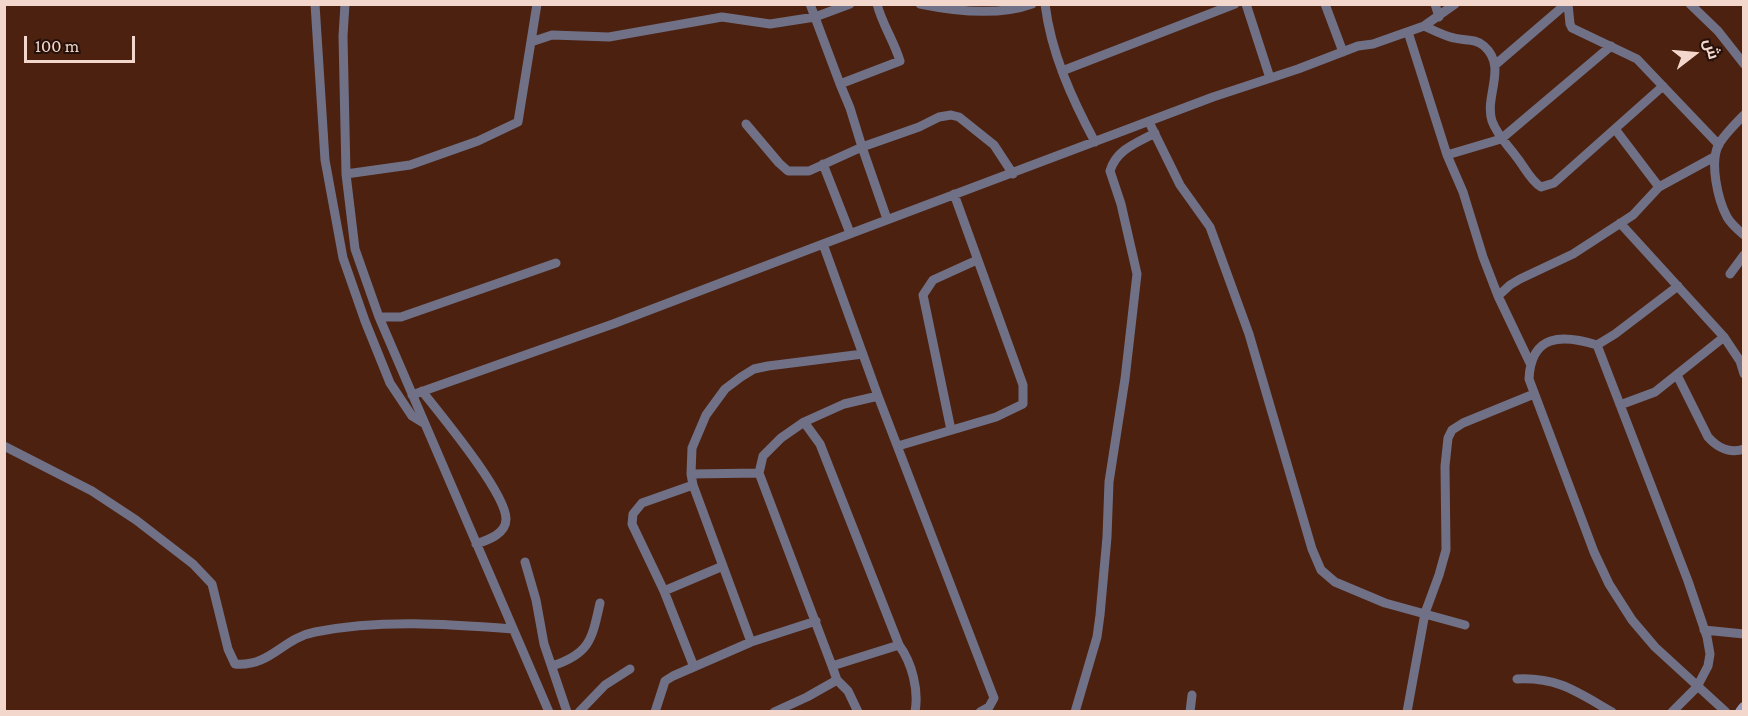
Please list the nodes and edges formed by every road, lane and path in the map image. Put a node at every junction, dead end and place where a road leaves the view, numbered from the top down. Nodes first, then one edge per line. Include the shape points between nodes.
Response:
1 (315, 4) edge
2 (345, 4) edge
3 (537, 4) edge
4 (810, 4) edge
5 (850, 4) edge
6 (877, 4) edge
7 (920, 4) edge
8 (1032, 4) edge
9 (1045, 4) edge
10 (1235, 4) edge
11 (1246, 4) edge
12 (1325, 4) edge
13 (1436, 4) edge
14 (1455, 4) edge
15 (1567, 4) edge
16 (1690, 4) edge
17 (991, 7) edge
18 (814, 16) junction
19 (1439, 17) junction
20 (1424, 26) junction
21 (1408, 32) junction
22 (531, 42) junction
23 (1611, 46) junction
24 (1743, 47) edge
25 (1343, 52) junction
26 (1735, 54) junction
27 (1743, 64) edge
28 (1495, 65) junction
29 (1062, 71) junction
30 (1270, 78) junction
31 (840, 84) junction
32 (1663, 86) junction
33 (1743, 115) edge
34 (1149, 122) junction
35 (746, 124) dead end
36 (1615, 129) junction
37 (1155, 133) junction
38 (1501, 139) junction
39 (1095, 142) junction
40 (1719, 145) junction
41 (862, 147) junction
42 (1447, 155) junction
43 (1714, 157) junction
44 (823, 164) junction
45 (346, 174) junction
46 (1013, 174) junction
47 (1659, 187) junction
48 (954, 194) junction
49 (887, 219) junction
50 (1620, 223) junction
51 (850, 233) junction
52 (1743, 235) edge
53 (823, 244) junction
54 (1743, 255) edge
55 (977, 260) junction
56 (556, 263) dead end
57 (1730, 274) dead end
58 (1678, 286) junction
59 (1498, 296) junction
60 (379, 317) junction
61 (1724, 337) junction
62 (1597, 345) junction
63 (863, 354) junction
64 (1742, 357) edge
65 (1530, 363) junction
66 (1743, 374) edge
67 (1677, 375) junction
68 (423, 391) junction
69 (1534, 394) junction
70 (412, 395) junction
71 (879, 396) junction
72 (1620, 405) junction
73 (804, 422) junction
74 (425, 424) junction
75 (951, 430) junction
76 (4, 446) edge
77 (898, 446) junction
78 (1743, 449) edge
79 (759, 473) junction
80 (691, 474) junction
81 (693, 485) junction
82 (476, 544) junction
83 (525, 562) dead end
84 (723, 566) junction
85 (664, 591) junction
86 (600, 603) dead end
87 (1425, 613) junction
88 (816, 621) junction
89 (1465, 625) dead end
90 (513, 629) junction
91 (1704, 630) junction
92 (1743, 633) edge
93 (751, 642) junction
94 (900, 645) junction
95 (552, 666) junction
96 (832, 666) junction
97 (694, 667) junction
98 (630, 669) dead end
99 (1517, 678) dead end
100 (837, 681) junction
101 (1698, 687) junction
102 (1192, 695) dead end
103 (549, 711) edge
104 (567, 711) edge
105 (579, 711) edge
106 (655, 711) edge
107 (774, 711) edge
108 (858, 711) edge
109 (915, 711) edge
110 (980, 711) edge
111 (1075, 711) edge
112 (1190, 711) edge
113 (1407, 711) edge
114 (1612, 711) edge
115 (1672, 711) edge
116 (1726, 711) edge

1 - 74 street via 325,160 343,258 390,383 412,416
2 - 45 street
3 - 22 street
4 - 18 street
5 - 18 street
6 - 31 street via 900,61
7 - 17 street via 949,10
8 - 17 street via 1017,10
9 - 29 street
10 - 29 street
11 - 30 street
12 - 25 street
13 - 19 street
14 - 19 street
15 - 23 street via 1572,28
15 - 28 street
16 - 26 street
18 - 22 street via 770,24 722,17 609,37 552,35
18 - 31 street
19 - 20 street
20 - 21 street
20 - 28 street via 1455,39 1482,44
21 - 25 street
21 - 42 street
22 - 45 street via 518,122 410,165
23 - 32 street via 1637,59
23 - 38 street
24 - 26 street
25 - 30 street
26 - 27 street
28 - 38 street via 1490,108
29 - 39 street
30 - 34 street
31 - 41 street
32 - 36 street
32 - 40 street
33 - 40 street
34 - 37 street
34 - 39 street
35 - 44 street via 788,171 809,171
36 - 38 street via 1546,187 1536,184
36 - 47 street
37 - 87 street via 1180,185 1210,227 1249,334 1321,570 1335,582 1385,603
37 - 111 street via 1126,148 1116,157 1110,171 1137,274 1108,482 1097,637
38 - 42 street
39 - 46 street
40 - 43 street
41 - 44 street
41 - 46 street via 951,115 994,145
41 - 49 street
42 - 59 street
43 - 47 street
43 - 52 street via 1721,203
44 - 51 street
45 - 60 street via 355,249
46 - 48 street
47 - 50 street via 1640,209
48 - 49 street
48 - 55 street
49 - 51 street
50 - 58 street
50 - 59 street via 1573,254 1510,285
51 - 53 street
53 - 63 street
53 - 68 street
54 - 57 street
55 - 75 street via 933,280 923,295
55 - 75 street via 1023,385 1023,404 996,417
56 - 60 street via 401,317
58 - 61 street
58 - 62 street
59 - 65 street
60 - 70 street
61 - 64 street
61 - 67 street
62 - 65 street via 1557,340 1534,352
62 - 72 street
63 - 71 street
63 - 80 street via 768,366 741,377 725,389 706,415 692,448
64 - 66 street
65 - 69 street via 1529,379
67 - 72 street via 1655,392
67 - 78 street via 1714,444 1725,450
68 - 70 street
68 - 82 street via 492,485 503,507 503,531
69 - 87 street via 1463,423 1448,438 1444,466 1446,550
69 - 101 street via 1609,584 1655,647
70 - 74 street
71 - 73 street via 844,404
71 - 77 street
72 - 91 street
73 - 79 street via 763,456
73 - 94 street via 820,444
74 - 82 street
75 - 77 street
76 - 90 street via 92,490 193,564 212,584 235,664 266,659 294,638 313,632 372,624
77 - 110 street via 994,698 989,707
79 - 80 street
79 - 88 street
80 - 81 street
81 - 84 street
81 - 85 street via 642,503 633,514 632,524
82 - 90 street
83 - 95 street
84 - 85 street
84 - 93 street
85 - 97 street
86 - 95 street via 593,635 586,647 569,660
87 - 89 street
87 - 113 street
88 - 93 street
88 - 96 street
90 - 103 street
91 - 92 street
91 - 101 street via 1710,654
93 - 97 street
94 - 96 street
94 - 109 street via 912,674
95 - 104 street
96 - 100 street
97 - 106 street via 665,681
98 - 105 street via 605,685
99 - 114 street via 1550,680
100 - 107 street
100 - 108 street via 849,692
101 - 115 street
101 - 116 street
102 - 112 street

